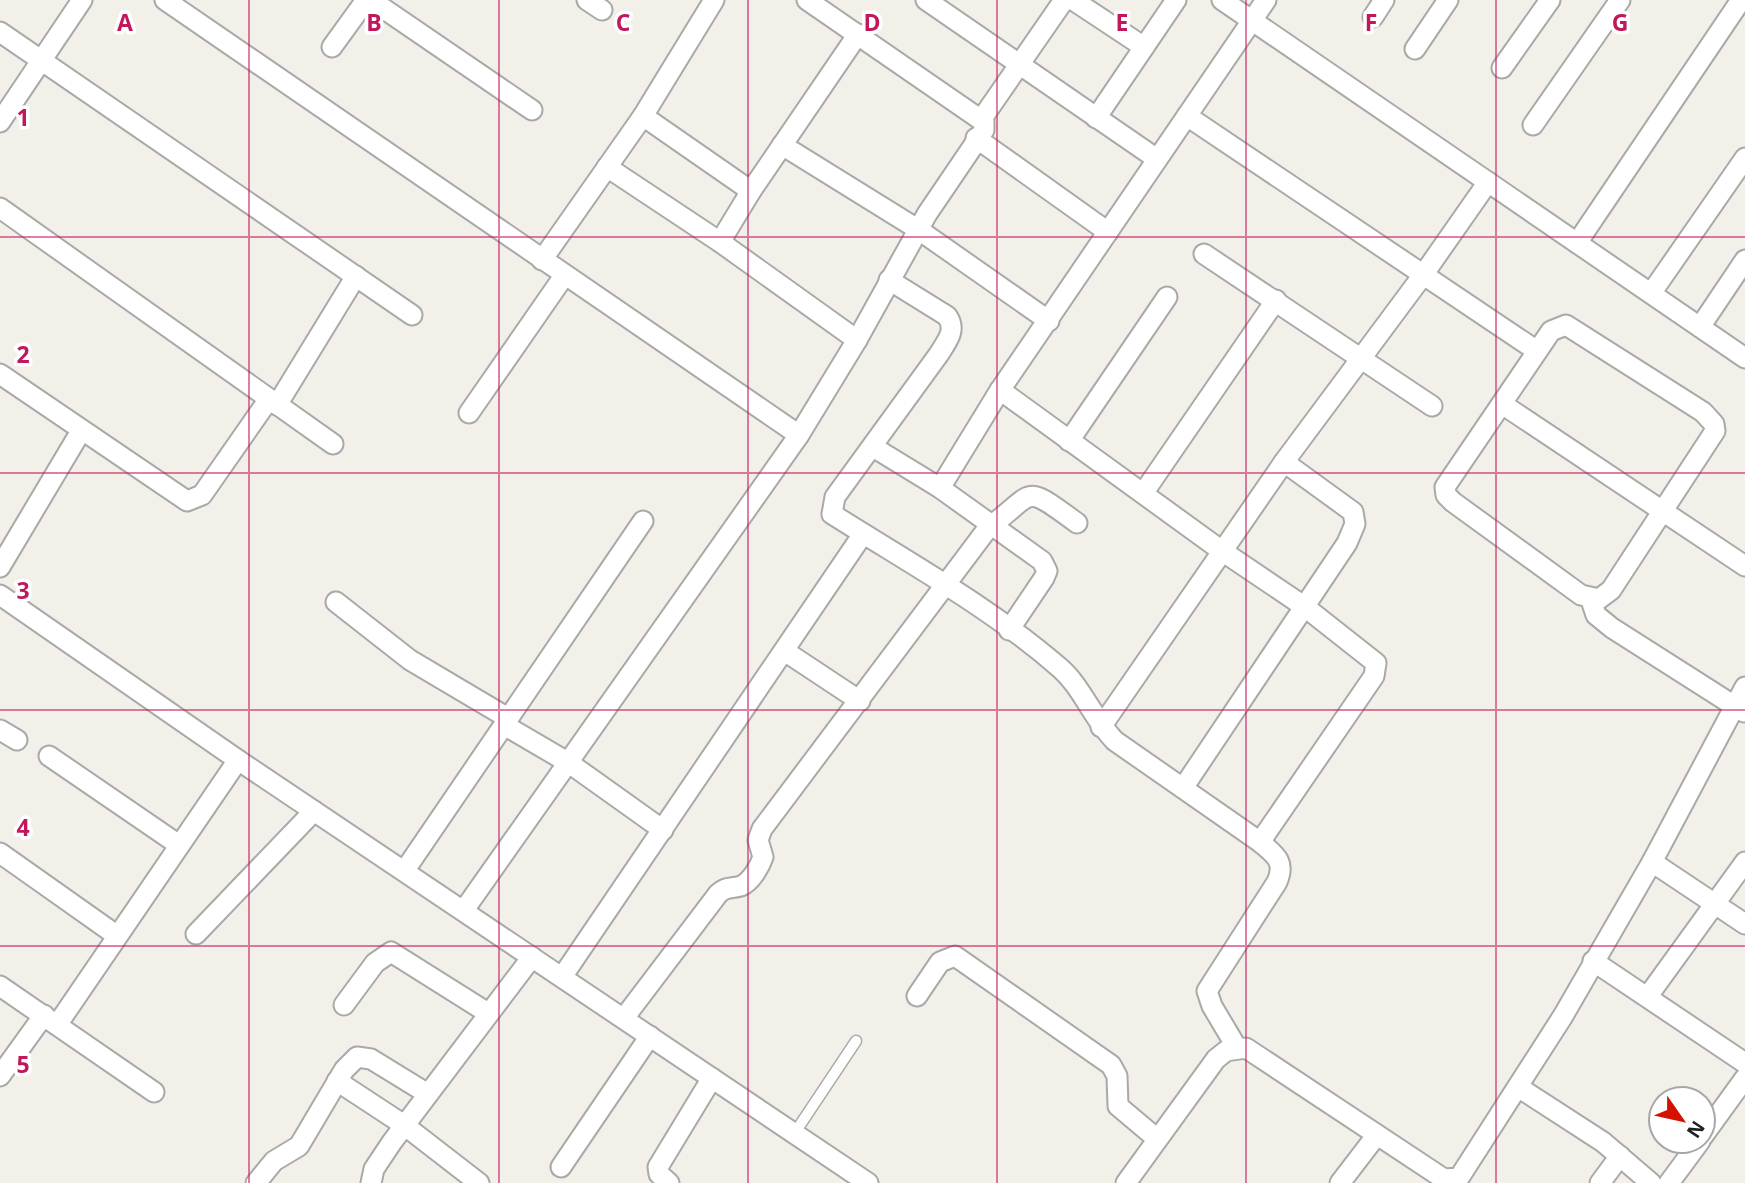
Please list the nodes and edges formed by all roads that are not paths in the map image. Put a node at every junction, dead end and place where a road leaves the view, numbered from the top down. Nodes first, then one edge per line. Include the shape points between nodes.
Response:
1 (82, 0) edge
2 (165, 0) edge
3 (369, 0) edge
4 (714, 0) edge
5 (807, 0) edge
6 (926, 0) edge
7 (1064, 0) edge
8 (1073, 0) edge
9 (1176, 0) edge
10 (1222, 0) edge
11 (1266, 0) edge
12 (1384, 0) edge
13 (1448, 0) edge
14 (1550, 0) edge
15 (1620, 0) edge
16 (1741, 0) edge
17 (950, 6) edge
18 (1373, 17) dead end
19 (1252, 20) junction
20 (0, 32) edge
21 (858, 34) junction
22 (332, 47) dead end
23 (1144, 47) junction
24 (1415, 49) dead end
25 (42, 61) junction
26 (1021, 65) junction
27 (1502, 68) dead end
28 (533, 110) dead end
29 (643, 116) junction
30 (1187, 116) junction
31 (1096, 118) junction
32 (0, 122) edge
33 (1533, 125) dead end
34 (979, 129) junction
35 (782, 145) junction
36 (1745, 158) edge
37 (1157, 159) junction
38 (607, 167) junction
39 (1488, 182) junction
40 (751, 191) junction
41 (0, 208) edge
42 (919, 230) junction
43 (1108, 232) junction
44 (720, 242) junction
45 (1577, 243) junction
46 (1204, 254) dead end
47 (542, 260) junction
48 (1745, 260) edge
49 (1423, 275) junction
50 (356, 276) junction
51 (564, 276) junction
52 (889, 280) junction
53 (1652, 292) junction
54 (1167, 298) dead end
55 (1276, 300) junction
56 (412, 315) dead end
57 (1049, 321) junction
58 (1700, 327) junction
59 (857, 340) junction
60 (1537, 351) junction
61 (1361, 358) junction
62 (1745, 358) edge
63 (0, 374) edge
64 (1000, 390) junction
65 (273, 402) junction
66 (1502, 404) junction
67 (1432, 406) dead end
68 (469, 413) dead end
69 (81, 431) junction
70 (799, 435) junction
71 (1069, 441) junction
72 (333, 444) dead end
73 (873, 447) junction
74 (1284, 462) junction
75 (940, 488) junction
76 (1144, 492) junction
77 (1665, 511) junction
78 (643, 521) dead end
79 (1077, 523) dead end
80 (993, 524) junction
81 (863, 534) junction
82 (1222, 551) junction
83 (1745, 566) edge
84 (0, 567) edge
85 (948, 585) junction
86 (0, 595) edge
87 (1591, 600) junction
88 (336, 602) dead end
89 (1305, 607) junction
90 (1009, 630) junction
91 (786, 652) junction
92 (1745, 687) edge
93 (860, 701) junction
94 (1740, 709) edge
95 (506, 721) junction
96 (1101, 727) junction
97 (0, 730) edge
98 (17, 740) dead end
99 (49, 756) dead end
100 (238, 760) junction
101 (569, 763) junction
102 (1183, 788) junction
103 (314, 811) junction
104 (663, 830) junction
105 (1260, 842) junction
106 (179, 845) junction
107 (0, 853) edge
108 (1652, 862) junction
109 (1745, 862) edge
110 (405, 870) junction
111 (1715, 904) junction
112 (464, 910) junction
113 (1745, 924) edge
114 (196, 934) dead end
115 (116, 935) junction
116 (531, 957) junction
117 (1593, 961) junction
118 (562, 976) junction
119 (0, 986) edge
120 (917, 996) dead end
121 (1648, 996) junction
122 (344, 1005) dead end
123 (488, 1013) junction
124 (624, 1018) junction
125 (50, 1020) junction
126 (650, 1036) junction
127 (856, 1041) dead end
128 (1237, 1048) junction
129 (1745, 1063) edge
130 (0, 1076) edge
131 (712, 1078) junction
132 (1745, 1078) edge
133 (337, 1081) junction
134 (1518, 1087) junction
135 (154, 1092) dead end
136 (428, 1094) junction
137 (1717, 1117) edge
138 (404, 1125) junction
139 (794, 1134) junction
140 (1377, 1136) junction
141 (1156, 1138) junction
142 (1690, 1155) edge
143 (1620, 1156) junction
144 (561, 1167) dead end
145 (1458, 1181) edge
146 (256, 1183) edge
147 (371, 1183) edge
148 (479, 1183) edge
149 (669, 1183) edge
150 (868, 1183) edge
151 (1126, 1183) edge
152 (1340, 1183) edge
153 (1600, 1183) edge
154 (1651, 1183) edge
155 (1670, 1183) edge

1 - 25 street
2 - 47 street
3 - 22 street
3 - 28 street
4 - 29 street
5 - 21 street
6 - 17 street
7 - 26 street
8 - 23 street
9 - 23 street
10 - 19 street
11 - 19 street
12 - 18 street
13 - 24 street
14 - 27 street
15 - 33 street
16 - 45 street
17 - 26 street
19 - 30 street
19 - 39 street
20 - 25 street
21 - 34 street
21 - 35 street
23 - 31 street
25 - 32 street
25 - 50 street
26 - 31 street
26 - 34 street
29 - 38 street
29 - 40 street
30 - 37 street
30 - 49 street
31 - 37 street
34 - 42 street
34 - 43 street
35 - 40 street
35 - 42 street
36 - 53 street
37 - 43 street
38 - 44 street
38 - 47 street
39 - 45 street
39 - 49 street
40 - 44 street
41 - 65 street
42 - 52 street
42 - 57 street
43 - 57 street
44 - 59 street
45 - 53 street
46 - 55 street
47 - 51 street
48 - 58 street
49 - 60 street
49 - 61 street
50 - 56 street
50 - 65 street
51 - 68 street
51 - 70 street
52 - 59 street
52 - 73 street via 953,323 939,354
53 - 58 street
54 - 71 street
55 - 61 street
55 - 76 street
57 - 64 street
58 - 62 street
59 - 70 street
60 - 66 street
60 - 77 street via 1551,331 1566,326 1710,418 1713,438
61 - 67 street
61 - 74 street
63 - 69 street
64 - 71 street
64 - 75 street
65 - 69 street via 194,500 178,496
65 - 72 street
66 - 77 street
66 - 87 street via 1449,479 1446,495
69 - 84 street
70 - 101 street
71 - 76 street
73 - 75 street
73 - 81 street via 830,510
74 - 82 street
74 - 89 street via 1356,518 1347,543
75 - 80 street
76 - 82 street
77 - 83 street
77 - 87 street via 1611,590
78 - 95 street
79 - 80 street via 1034,496 1023,497
80 - 85 street
80 - 90 street via 1042,561 1047,571
81 - 85 street
81 - 91 street
82 - 89 street
82 - 96 street
85 - 90 street
85 - 93 street
86 - 100 street
87 - 94 street via 1596,615 1612,628
88 - 95 street via 410,660
89 - 102 street
89 - 105 street via 1372,658 1377,670
90 - 96 street via 1068,676
91 - 93 street
91 - 104 street
92 - 94 street
93 - 124 street via 762,829 758,840 763,857 750,879 718,894
94 - 108 street
95 - 101 street
95 - 110 street
96 - 102 street
97 - 98 street
99 - 106 street
100 - 103 street
100 - 106 street
101 - 104 street
101 - 112 street
102 - 105 street
103 - 110 street
103 - 114 street
104 - 118 street
105 - 128 street via 1280,860 1282,871 1207,991
106 - 115 street
107 - 115 street
108 - 111 street
108 - 117 street
109 - 111 street
110 - 112 street
111 - 113 street
111 - 121 street
112 - 116 street
115 - 125 street
116 - 118 street
116 - 123 street
117 - 121 street
117 - 134 street
118 - 124 street
119 - 125 street
120 - 141 street via 940,962 955,956 1111,1065 1118,1106
121 - 129 street
122 - 123 street via 375,962 391,952
123 - 136 street
124 - 126 street
125 - 130 street
125 - 135 street
126 - 131 street
126 - 144 street
127 - 139 lane
128 - 140 street via 1255,1053
128 - 141 street via 1216,1059
131 - 139 street
131 - 149 street via 658,1167
132 - 137 street
133 - 136 street via 350,1062 363,1056
133 - 138 street
133 - 146 street via 299,1146 274,1161
134 - 143 street
134 - 145 street
136 - 138 street
138 - 147 street via 374,1169
138 - 148 street
139 - 150 street
140 - 145 street via 1444,1179
140 - 152 street
141 - 151 street
142 - 155 street
143 - 153 street
143 - 154 street

